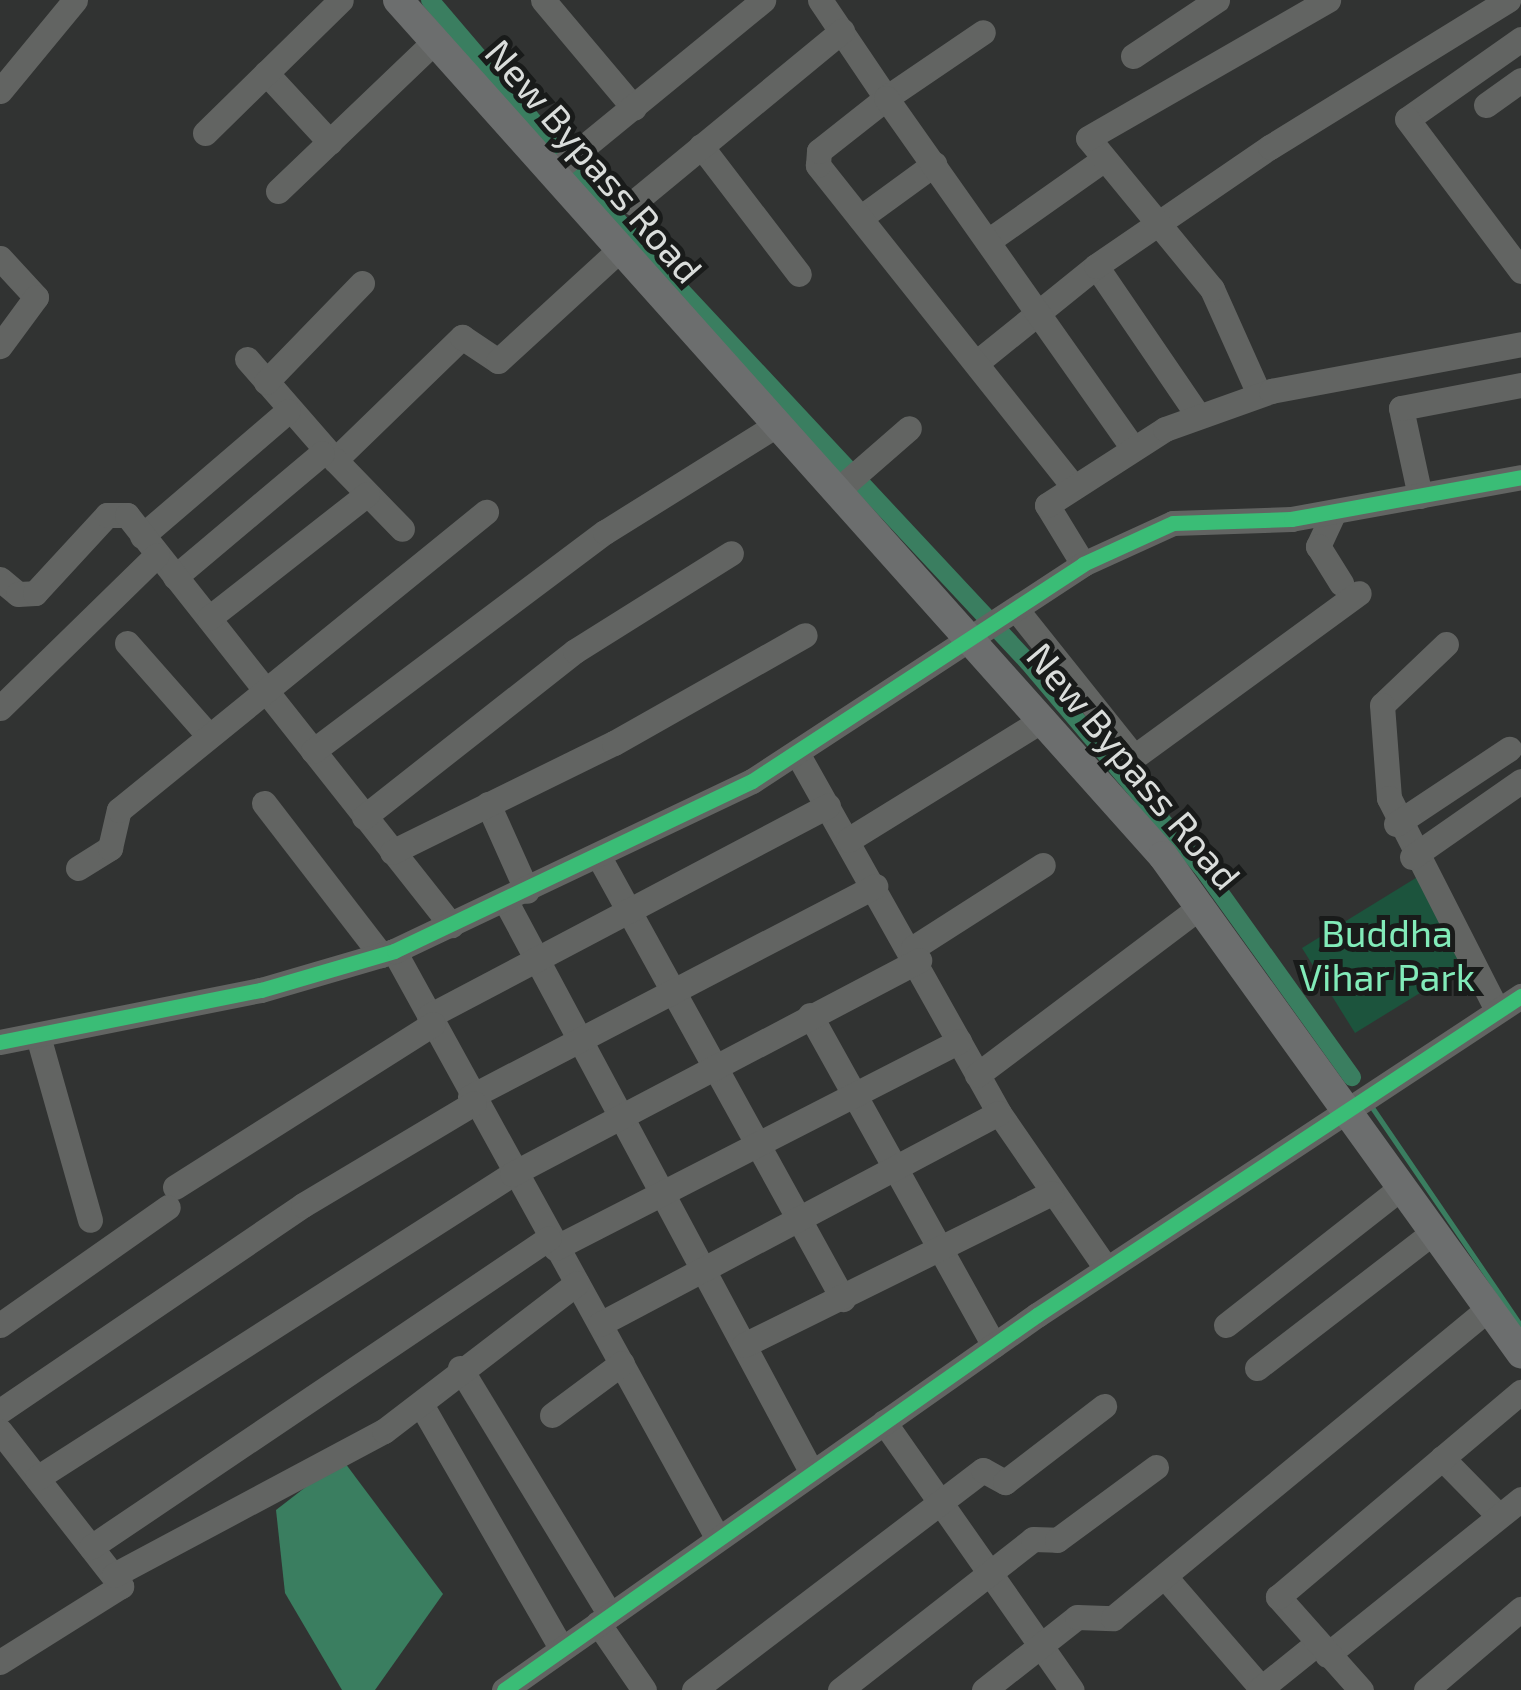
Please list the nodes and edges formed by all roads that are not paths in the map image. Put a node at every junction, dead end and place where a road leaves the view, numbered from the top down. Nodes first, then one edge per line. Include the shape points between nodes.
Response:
1 (75, 0) edge
2 (340, 0) edge
3 (398, 0) edge
4 (544, 0) edge
5 (763, 0) edge
6 (820, 0) edge
7 (1217, 0) edge
8 (1328, 0) edge
9 (1512, 0) edge
10 (1188, 8) edge
11 (1521, 8) edge
12 (842, 31) junction
13 (984, 32) dead end
14 (1521, 39) edge
15 (435, 41) junction
16 (1133, 56) dead end
17 (266, 73) junction
18 (1518, 88) edge
19 (0, 92) edge
20 (886, 98) junction
21 (1486, 105) dead end
22 (634, 108) junction
23 (205, 133) dead end
24 (330, 142) junction
25 (701, 146) junction
26 (1103, 160) junction
27 (562, 164) junction
28 (934, 164) junction
29 (278, 191) dead end
30 (633, 202) dead end
31 (860, 218) junction
32 (1158, 224) junction
33 (988, 241) junction
34 (619, 250) junction
35 (0, 258) edge
36 (1096, 266) junction
37 (1521, 271) edge
38 (799, 274) dead end
39 (362, 283) dead end
40 (1039, 311) junction
41 (1521, 344) edge
42 (0, 346) edge
43 (247, 358) dead end
44 (976, 363) junction
45 (266, 382) junction
46 (1521, 386) edge
47 (1259, 394) junction
48 (288, 410) junction
49 (1196, 414) junction
50 (778, 424) junction
51 (909, 428) dead end
52 (1133, 448) junction
53 (328, 457) junction
54 (1521, 477) edge
55 (848, 481) junction
56 (1072, 486) junction
57 (368, 494) junction
58 (1420, 496) junction
59 (486, 512) dead end
60 (1334, 512) junction
61 (402, 529) dead end
62 (150, 546) junction
63 (730, 553) dead end
64 (1083, 564) junction
65 (176, 577) junction
66 (0, 580) edge
67 (209, 618) junction
68 (996, 625) junction
69 (806, 634) dead end
70 (127, 643) dead end
71 (1446, 644) dead end
72 (265, 687) junction
73 (0, 708) edge
74 (1044, 719) junction
75 (209, 736) junction
76 (1509, 748) dead end
77 (312, 751) junction
78 (797, 753) junction
79 (1521, 781) edge
80 (264, 803) dead end
81 (488, 804) junction
82 (828, 806) junction
83 (364, 817) junction
84 (1396, 824) junction
85 (848, 840) junction
86 (392, 852) junction
87 (1412, 857) junction
88 (599, 858) junction
89 (1043, 866) dead end
90 (78, 868) dead end
91 (875, 886) junction
92 (516, 896) junction
93 (1201, 906) junction
94 (630, 913) junction
95 (451, 926) junction
96 (388, 953) junction
97 (916, 954) junction
98 (537, 961) junction
99 (673, 992) junction
100 (1521, 996) edge
101 (1498, 1010) junction
102 (810, 1016) junction
103 (431, 1020) junction
104 (38, 1036) junction
105 (578, 1041) junction
106 (960, 1041) junction
107 (0, 1042) edge
108 (714, 1068) junction
109 (978, 1076) junction
110 (850, 1096) junction
111 (472, 1100) junction
112 (1345, 1105) junction
113 (999, 1113) junction
114 (620, 1118) junction
115 (759, 1144) junction
116 (893, 1173) junction
117 (512, 1174) junction
118 (1403, 1186) junction
119 (1051, 1193) junction
120 (663, 1195) junction
121 (90, 1220) dead end
122 (802, 1220) junction
123 (1434, 1231) junction
124 (552, 1243) junction
125 (938, 1250) junction
126 (1106, 1268) junction
127 (705, 1270) junction
128 (578, 1283) junction
129 (843, 1299) junction
130 (1490, 1308) junction
131 (600, 1324) junction
132 (0, 1325) edge
133 (1226, 1325) dead end
134 (744, 1345) junction
135 (994, 1345) junction
136 (1521, 1353) edge
137 (622, 1364) junction
138 (460, 1368) junction
139 (1257, 1368) dead end
140 (1521, 1392) edge
141 (422, 1406) junction
142 (1104, 1406) dead end
143 (0, 1411) edge
144 (552, 1414) dead end
145 (884, 1422) junction
146 (0, 1431) edge
147 (1442, 1458) junction
148 (1156, 1467) dead end
149 (812, 1473) junction
150 (37, 1478) junction
151 (1521, 1499) edge
152 (940, 1504) junction
153 (1500, 1516) junction
154 (718, 1539) junction
155 (91, 1547) junction
156 (114, 1575) junction
157 (987, 1576) junction
158 (1164, 1577) junction
159 (1521, 1609) edge
160 (604, 1619) junction
161 (1039, 1646) junction
162 (562, 1649) junction
163 (1322, 1650) junction
164 (0, 1662) edge
165 (1260, 1689) edge
166 (504, 1690) edge
167 (644, 1690) edge
168 (694, 1690) edge
169 (840, 1690) edge
170 (984, 1690) edge
171 (1072, 1690) edge
172 (1361, 1690) edge
173 (1426, 1690) edge

1 - 19 street
2 - 17 street
3 - 15 main road, New Bypass Road
4 - 22 street
5 - 22 street
6 - 12 street
7 - 10 street
8 - 26 street via 1095,132 1089,144
9 - 11 street
9 - 32 street
10 - 16 street
12 - 20 street
12 - 25 street
13 - 20 street
14 - 37 street via 1407,119
15 - 24 street
15 - 27 main road, New Bypass Road
17 - 23 street
17 - 24 street
18 - 21 street
20 - 28 street
20 - 31 street via 816,155
22 - 27 street
24 - 29 street
25 - 30 street
25 - 38 street
26 - 32 street
26 - 33 street
27 - 34 main road, New Bypass Road
28 - 31 street
28 - 33 street
31 - 44 street
32 - 36 street
32 - 47 street via 1220,302
33 - 40 street
34 - 50 main road, New Bypass Road
34 - 53 street via 498,361 462,336
35 - 42 street via 36,297
36 - 40 street
36 - 49 street
39 - 45 street
40 - 44 street
40 - 52 street
41 - 47 street
43 - 45 street
44 - 56 street
45 - 48 street
46 - 58 street via 1401,408
47 - 49 street
48 - 53 street
48 - 62 street
49 - 52 street
50 - 55 main road, New Bypass Road
50 - 77 street via 605,532
51 - 55 street
52 - 56 street
53 - 57 street
53 - 65 street
54 - 58 street
55 - 68 main road, New Bypass Road
56 - 64 street via 1046,512
57 - 61 street
57 - 67 street
58 - 60 street
59 - 72 street
60 - 64 street via 1192,518
60 - 68 street via 1318,546 1350,588 1134,757
62 - 65 street
62 - 66 street via 114,512 35,592 18,594
62 - 73 street
63 - 83 street via 575,651
64 - 68 street
65 - 67 street
67 - 72 street
68 - 74 main road, New Bypass Road
68 - 78 street
69 - 81 street
70 - 75 street
71 - 84 street via 1382,705
72 - 75 street
72 - 77 street
74 - 85 street
74 - 93 main road, New Bypass Road
75 - 90 street via 119,810 110,848
76 - 84 street
77 - 83 street
78 - 82 street
78 - 88 street
79 - 87 street
80 - 96 street
81 - 86 street
81 - 92 street
82 - 85 street
82 - 94 street
83 - 86 street
84 - 87 street
85 - 91 street
86 - 95 street
87 - 101 street
88 - 92 street
88 - 94 street
89 - 97 street
91 - 97 street
91 - 99 street
92 - 95 street
92 - 98 street
93 - 109 street
93 - 112 main road, New Bypass Road
94 - 98 street
94 - 99 street
95 - 96 street
96 - 103 street
96 - 104 street
97 - 102 street
97 - 106 street
98 - 103 street
98 - 105 street
99 - 105 street
99 - 108 street
100 - 101 street
101 - 112 street
102 - 108 street
102 - 110 street
103 - 111 street
103 - 132 street via 172,1197
104 - 107 street
104 - 121 street
105 - 111 street
105 - 114 street
106 - 109 street
106 - 110 street
108 - 114 street
108 - 115 street
109 - 113 street
110 - 115 street
110 - 116 street
111 - 117 street
111 - 143 street via 303,1205
112 - 118 main road, New Bypass Road
112 - 126 street
113 - 116 street
113 - 119 street
114 - 117 street
114 - 120 street
115 - 120 street
115 - 122 street
116 - 122 street
116 - 125 street
117 - 124 street
117 - 150 street
118 - 123 main road, New Bypass Road
118 - 133 street
119 - 125 street
119 - 126 street
120 - 124 street
120 - 127 street
122 - 127 street
122 - 129 street
123 - 130 main road, New Bypass Road
123 - 139 street
124 - 128 street
124 - 155 street
125 - 129 street
125 - 135 street
126 - 135 street
127 - 131 street
127 - 134 street
128 - 131 street
128 - 138 street
129 - 134 street
130 - 136 main road, New Bypass Road
130 - 158 street
131 - 137 street
134 - 149 street
135 - 145 street
137 - 144 street
137 - 154 street
138 - 141 street
138 - 160 street
140 - 147 street
141 - 156 street
141 - 162 street
142 - 152 street via 1005,1482 983,1470
145 - 149 street
145 - 152 street
146 - 150 street
147 - 153 street
147 - 163 street via 1278,1597
148 - 157 street via 1064,1536 1037,1536
149 - 154 street
150 - 155 street
151 - 153 street
152 - 157 street
152 - 168 street
153 - 163 street
154 - 160 street
155 - 156 street
156 - 164 street via 118,1594
157 - 161 street
157 - 169 street
158 - 161 street via 1108,1621 1083,1614
158 - 165 street
159 - 173 street
160 - 162 street
160 - 167 street
161 - 170 street
161 - 171 street
162 - 166 street
163 - 165 street
163 - 172 street

